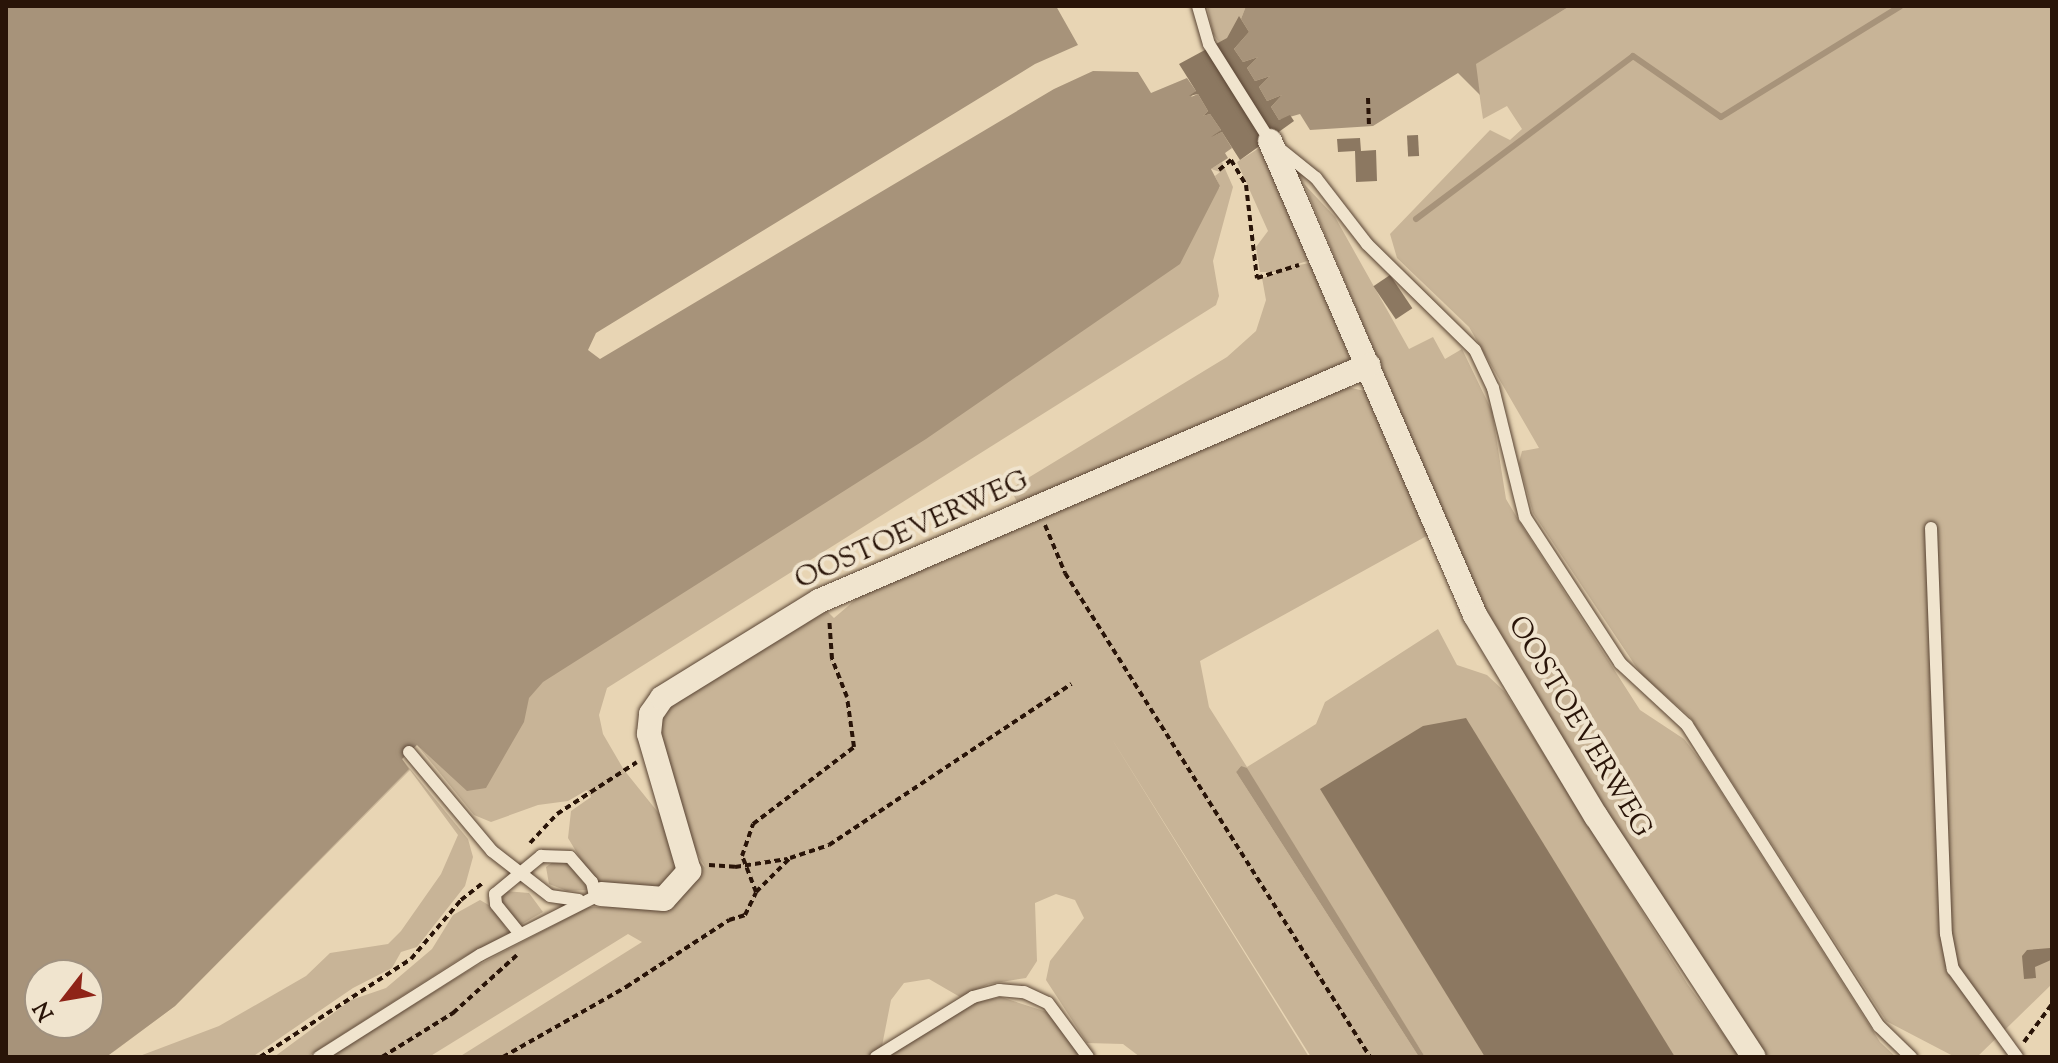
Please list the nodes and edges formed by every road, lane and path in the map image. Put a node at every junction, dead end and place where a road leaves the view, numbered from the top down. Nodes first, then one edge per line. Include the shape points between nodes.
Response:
1 (1198, 6) edge
2 (1368, 98) dead end
3 (1369, 127) dead end
4 (1270, 141) junction
5 (1219, 170) dead end
6 (1293, 267) dead end
7 (1369, 365) junction
8 (1039, 508) junction
9 (1931, 528) dead end
10 (830, 614) dead end
11 (1071, 684) dead end
12 (654, 751) junction
13 (409, 752) dead end
14 (684, 847) junction
15 (790, 858) junction
16 (744, 866) junction
17 (517, 873) junction
18 (756, 892) junction
19 (593, 897) junction
20 (520, 934) junction
21 (2052, 1004) edge
22 (2016, 1056) edge
23 (260, 1057) edge
24 (319, 1057) edge
25 (382, 1057) edge
26 (503, 1057) edge
27 (876, 1057) edge
28 (1088, 1057) edge
29 (1370, 1057) edge
30 (1754, 1057) edge
31 (1911, 1057) edge

1 - 4 lane via 1209,44
2 - 3 path
4 - 7 street, OOSTOEVERWEG
4 - 31 lane via 1316,178 1367,244 1475,350 1493,388 1525,517 1620,663 1687,725 1879,1026
5 - 6 path via 1231,160 1248,193 1257,278
7 - 8 street, OOSTOEVERWEG
7 - 30 street, OOSTOEVERWEG via 1475,615 1596,816
8 - 12 street, OOSTOEVERWEG via 819,601 662,698 649,724
8 - 29 path via 1065,573
9 - 22 lane via 1946,934 1953,969
10 - 16 path via 832,659 847,697 854,747 753,824 743,845
11 - 15 path via 829,845
12 - 14 street, OOSTOEVERWEG
12 - 17 path via 546,824
13 - 17 lane via 492,851
14 - 16 path via 708,865
14 - 19 street, OOSTOEVERWEG via 689,871 664,899
15 - 16 path
15 - 18 path
16 - 18 path
17 - 19 lane via 550,896
17 - 19 lane via 541,856 562,854 592,882
17 - 20 lane via 497,889 495,899
17 - 23 path via 472,890 411,959
18 - 26 path via 745,915
19 - 20 lane
20 - 24 lane
20 - 25 path via 520,951 487,985
21 - 22 path
27 - 28 lane via 973,997 999,990 1024,992 1048,1003

